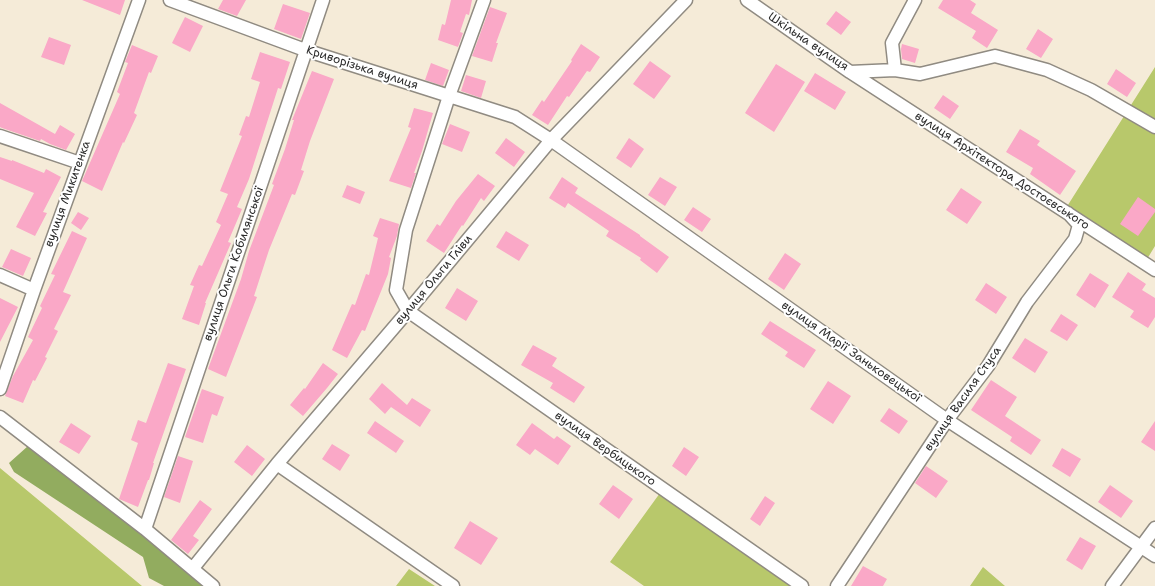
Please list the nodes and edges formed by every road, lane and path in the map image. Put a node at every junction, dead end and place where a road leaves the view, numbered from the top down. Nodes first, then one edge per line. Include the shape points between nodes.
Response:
1 (139, 0) edge
2 (170, 0) edge
3 (323, 0) edge
4 (484, 0) edge
5 (686, 0) edge
6 (747, 0) edge
7 (915, 0) edge
8 (306, 50) junction
9 (895, 70) junction
10 (850, 72) junction
11 (449, 96) junction
12 (1155, 127) edge
13 (0, 136) edge
14 (551, 140) junction
15 (80, 163) junction
16 (1068, 213) junction
17 (1155, 270) edge
18 (0, 275) edge
19 (34, 290) junction
20 (408, 311) junction
21 (0, 389) edge
22 (0, 417) edge
23 (947, 420) junction
24 (277, 464) junction
25 (1155, 528) edge
26 (145, 529) junction
27 (1141, 547) junction
28 (1155, 556) edge
29 (193, 568) junction
30 (213, 586) edge
31 (452, 586) edge
32 (802, 586) edge
33 (837, 586) edge
34 (1112, 586) edge

1 - 15 street, вулиця Микитенка
2 - 8 street, Криворізька вулиця
3 - 8 street, вулиця Ольги Кобилянської
4 - 11 street
5 - 14 street, вулиця Ольги Гліви
6 - 10 street, Шкільна вулиця
7 - 9 street via 892,43
8 - 11 street, Криворізька вулиця
8 - 26 street, вулиця Ольги Кобилянської
9 - 10 street, Шкільна вулиця
9 - 12 street, Шкільна вулиця via 920,74 995,56 1046,70 1091,90
10 - 16 street, вулиця Архітектора Достоєвського
11 - 14 street, Криворізька вулиця via 515,117
11 - 20 street via 406,230 396,290
13 - 15 street
14 - 20 street, вулиця Ольги Гліви
14 - 23 street, вулиця Марії Заньковецької
15 - 19 street, вулиця Микитенка
16 - 17 street, вулиця Архітектора Достоєвського
16 - 23 street, вулиця Василя Стуса via 1079,225 1075,239 1027,302 988,366
18 - 19 street
19 - 21 street, вулиця Микитенка
20 - 24 street, вулиця Ольги Гліви
20 - 32 street, вулиця Вербицького
22 - 26 street
23 - 27 street, вулиця Марії Заньковецької
23 - 33 street, вулиця Василя Стуса
24 - 29 street, вулиця Ольги Гліви
24 - 31 street
25 - 27 street
26 - 29 street
27 - 28 street, вулиця Марії Заньковецької
27 - 34 street
29 - 30 street

